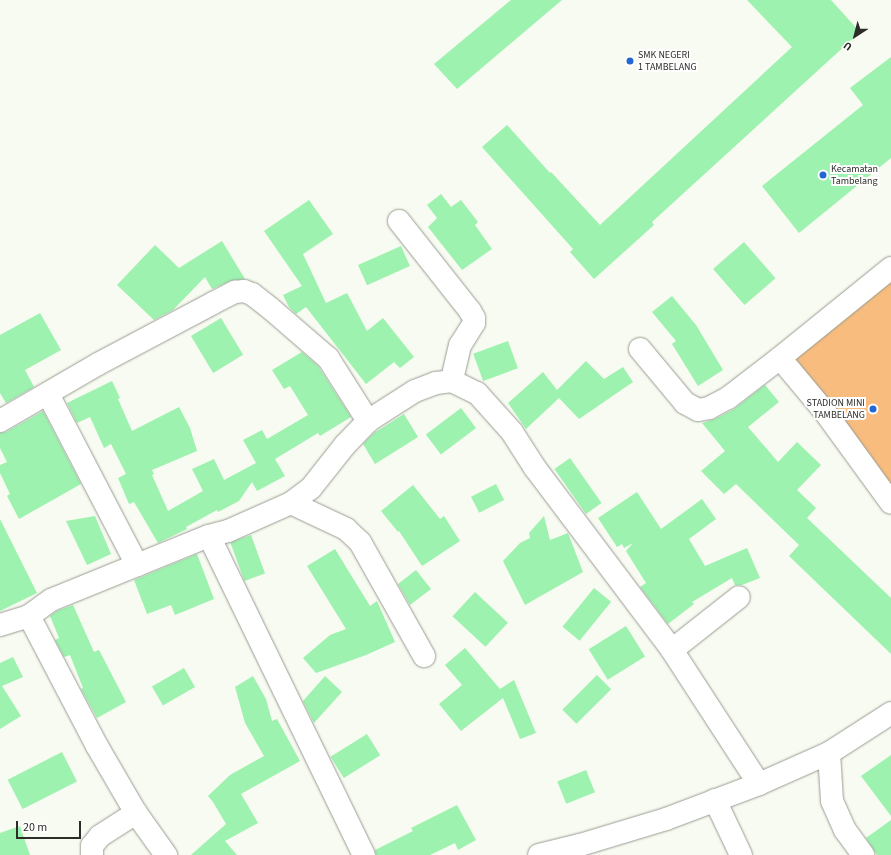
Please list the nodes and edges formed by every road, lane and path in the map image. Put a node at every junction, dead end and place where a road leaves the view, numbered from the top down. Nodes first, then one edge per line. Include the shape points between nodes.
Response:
1 (399, 221) dead end
2 (891, 268) edge
3 (640, 349) dead end
4 (780, 358) junction
5 (452, 380) junction
6 (48, 394) junction
7 (0, 421) edge
8 (368, 421) junction
9 (291, 503) junction
10 (891, 503) edge
11 (208, 536) junction
12 (137, 565) junction
13 (739, 597) dead end
14 (29, 616) junction
15 (0, 625) edge
16 (672, 650) junction
17 (424, 656) dead end
18 (891, 713) edge
19 (829, 753) junction
20 (759, 784) junction
21 (715, 800) junction
22 (136, 813) junction
23 (92, 855) edge
24 (166, 855) edge
25 (364, 855) edge
26 (539, 855) edge
27 (741, 855) edge
28 (863, 855) edge

1 - 5 street via 474,318 474,323 460,345
2 - 4 street
3 - 4 street via 684,403 698,410 709,408 728,398
4 - 10 street via 825,412
5 - 8 street via 436,383 415,392
5 - 16 street via 477,393 512,432 535,468
6 - 7 street
6 - 8 street via 98,364 213,303 235,292 244,291 270,308 328,358
6 - 12 street
8 - 9 street via 311,488
9 - 11 street via 228,531
9 - 17 street via 346,529 360,542
11 - 12 street
11 - 25 street
12 - 14 street via 51,600
13 - 16 street
14 - 15 street
14 - 22 street via 97,746
16 - 20 street
18 - 19 street
19 - 20 street
19 - 28 street via 832,801 845,830
20 - 21 street
21 - 26 street via 666,819
21 - 27 street
22 - 23 street via 100,836 92,846
22 - 24 street

